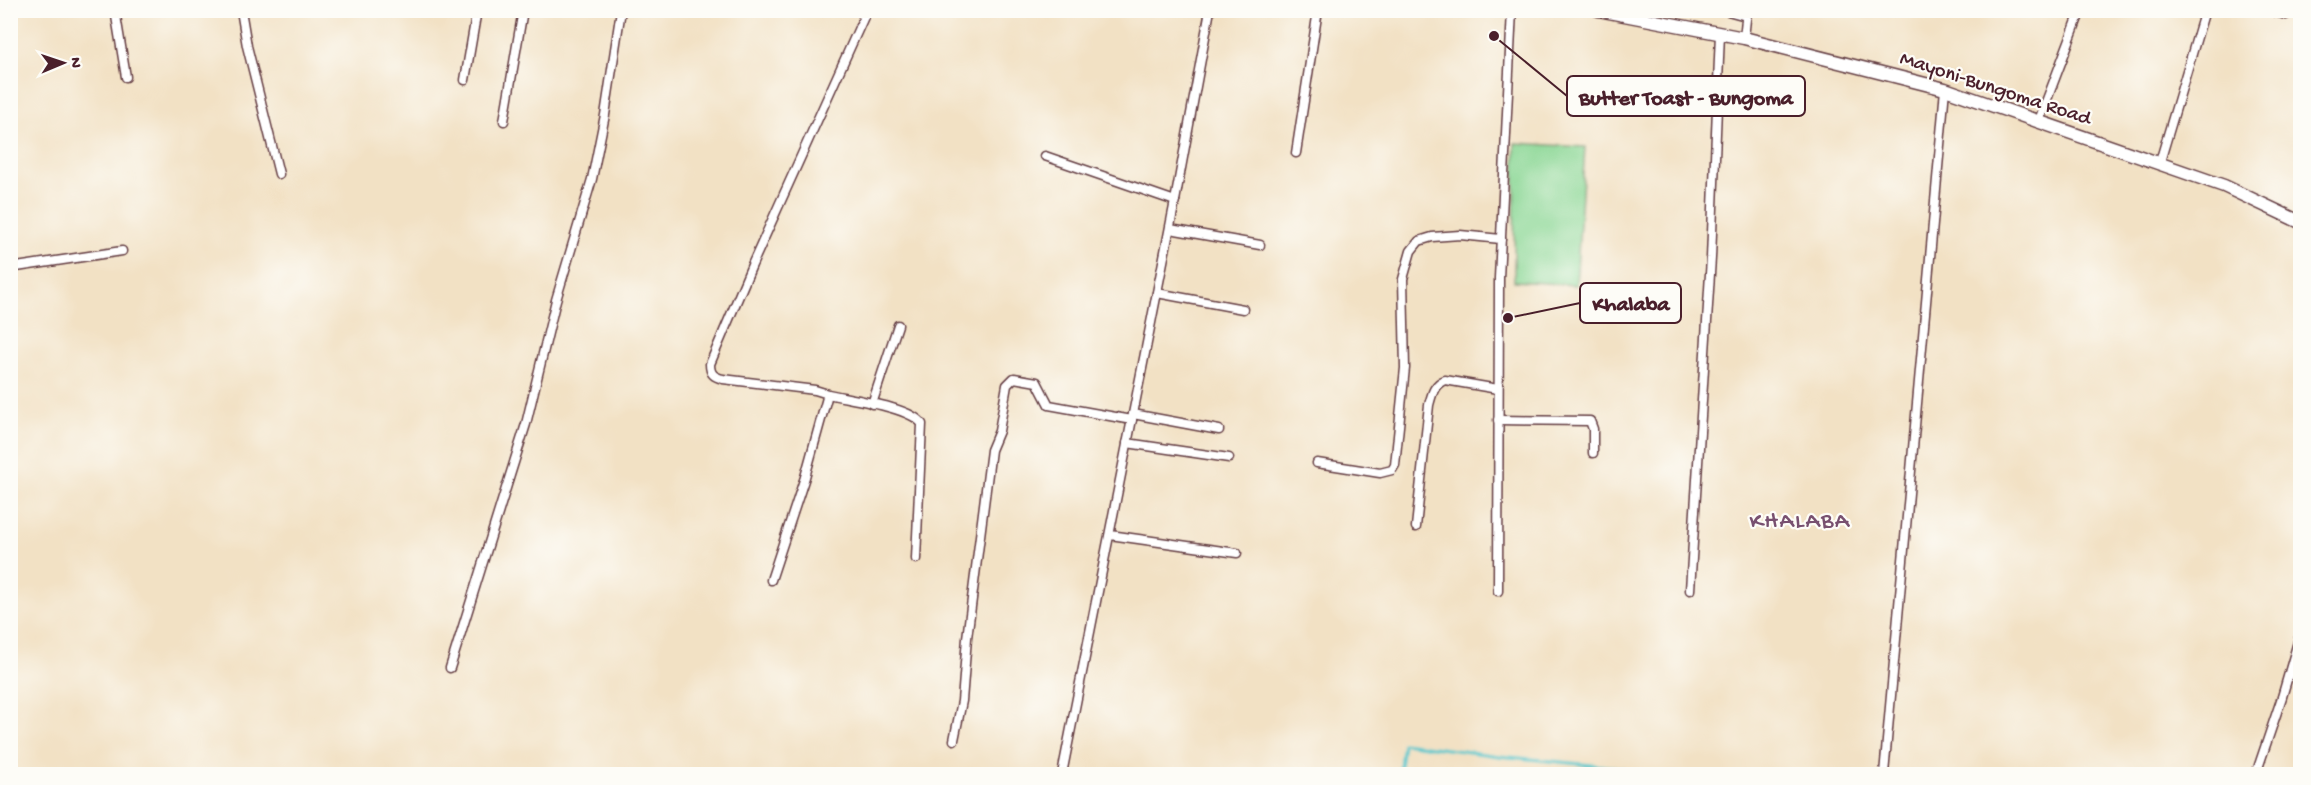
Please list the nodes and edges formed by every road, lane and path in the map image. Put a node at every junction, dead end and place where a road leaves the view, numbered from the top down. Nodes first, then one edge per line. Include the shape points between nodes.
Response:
1 (115, 10) edge
2 (241, 10) edge
3 (477, 10) edge
4 (523, 10) edge
5 (621, 10) edge
6 (867, 10) edge
7 (1210, 10) edge
8 (1318, 10) edge
9 (1512, 10) edge
10 (1598, 10) edge
11 (1724, 10) edge
12 (2081, 10) edge
13 (2205, 10) edge
14 (2268, 10) edge
15 (1747, 13) edge
16 (2286, 15) dead end
17 (1720, 33) junction
18 (1744, 38) junction
19 (126, 77) dead end
20 (465, 80) dead end
21 (1945, 90) junction
22 (504, 121) dead end
23 (2038, 123) junction
24 (1296, 153) dead end
25 (1045, 156) dead end
26 (2159, 165) junction
27 (279, 174) dead end
28 (1175, 201) junction
29 (2301, 222) edge
30 (1170, 229) junction
31 (1501, 239) junction
32 (1260, 246) dead end
33 (122, 251) dead end
34 (10, 268) edge
35 (1157, 293) junction
36 (1243, 309) dead end
37 (898, 325) dead end
38 (1498, 389) junction
39 (828, 394) junction
40 (872, 404) junction
41 (1132, 417) junction
42 (1498, 420) junction
43 (1219, 430) dead end
44 (1127, 443) junction
45 (1593, 453) dead end
46 (1229, 458) dead end
47 (1317, 463) dead end
48 (1416, 527) dead end
49 (1110, 536) junction
50 (1237, 553) dead end
51 (916, 560) dead end
52 (771, 580) dead end
53 (1690, 590) dead end
54 (1498, 591) dead end
55 (2301, 635) edge
56 (450, 668) dead end
57 (954, 740) dead end
58 (1062, 774) edge
59 (1884, 774) edge
60 (2256, 774) edge

1 - 19 street
2 - 27 street
3 - 20 street
4 - 22 street
5 - 56 street via 592,178 556,300 526,424
6 - 39 street via 710,364 713,375 723,379
7 - 28 street
8 - 24 street
9 - 31 street
10 - 17 main road, Mayoni-Bungoma Road
11 - 15 street
12 - 23 street
13 - 26 street
14 - 16 street
15 - 18 street
17 - 18 main road, Mayoni-Bungoma Road
17 - 53 street via 1712,258
18 - 21 main road, Mayoni-Bungoma Road
21 - 23 main road, Mayoni-Bungoma Road
21 - 59 street
23 - 26 main road, Mayoni-Bungoma Road
25 - 28 street
26 - 29 main road, Mayoni-Bungoma Road via 2224,186
28 - 30 street
30 - 32 street
30 - 35 street
31 - 38 street
31 - 47 street via 1432,237 1419,241 1411,251 1403,279 1405,368 1392,470 1380,472
33 - 34 street
35 - 36 street
35 - 41 street
37 - 40 street
38 - 42 street
38 - 48 street via 1445,380 1434,390 1429,405
39 - 40 street
39 - 52 street
40 - 51 street via 910,413 922,424
41 - 43 street
41 - 44 street
41 - 57 street via 1049,405 1033,380 1014,378 1007,385 999,431 991,450
42 - 45 street via 1590,421
42 - 54 street
44 - 46 street
44 - 49 street
49 - 50 street
49 - 58 street
55 - 60 street

